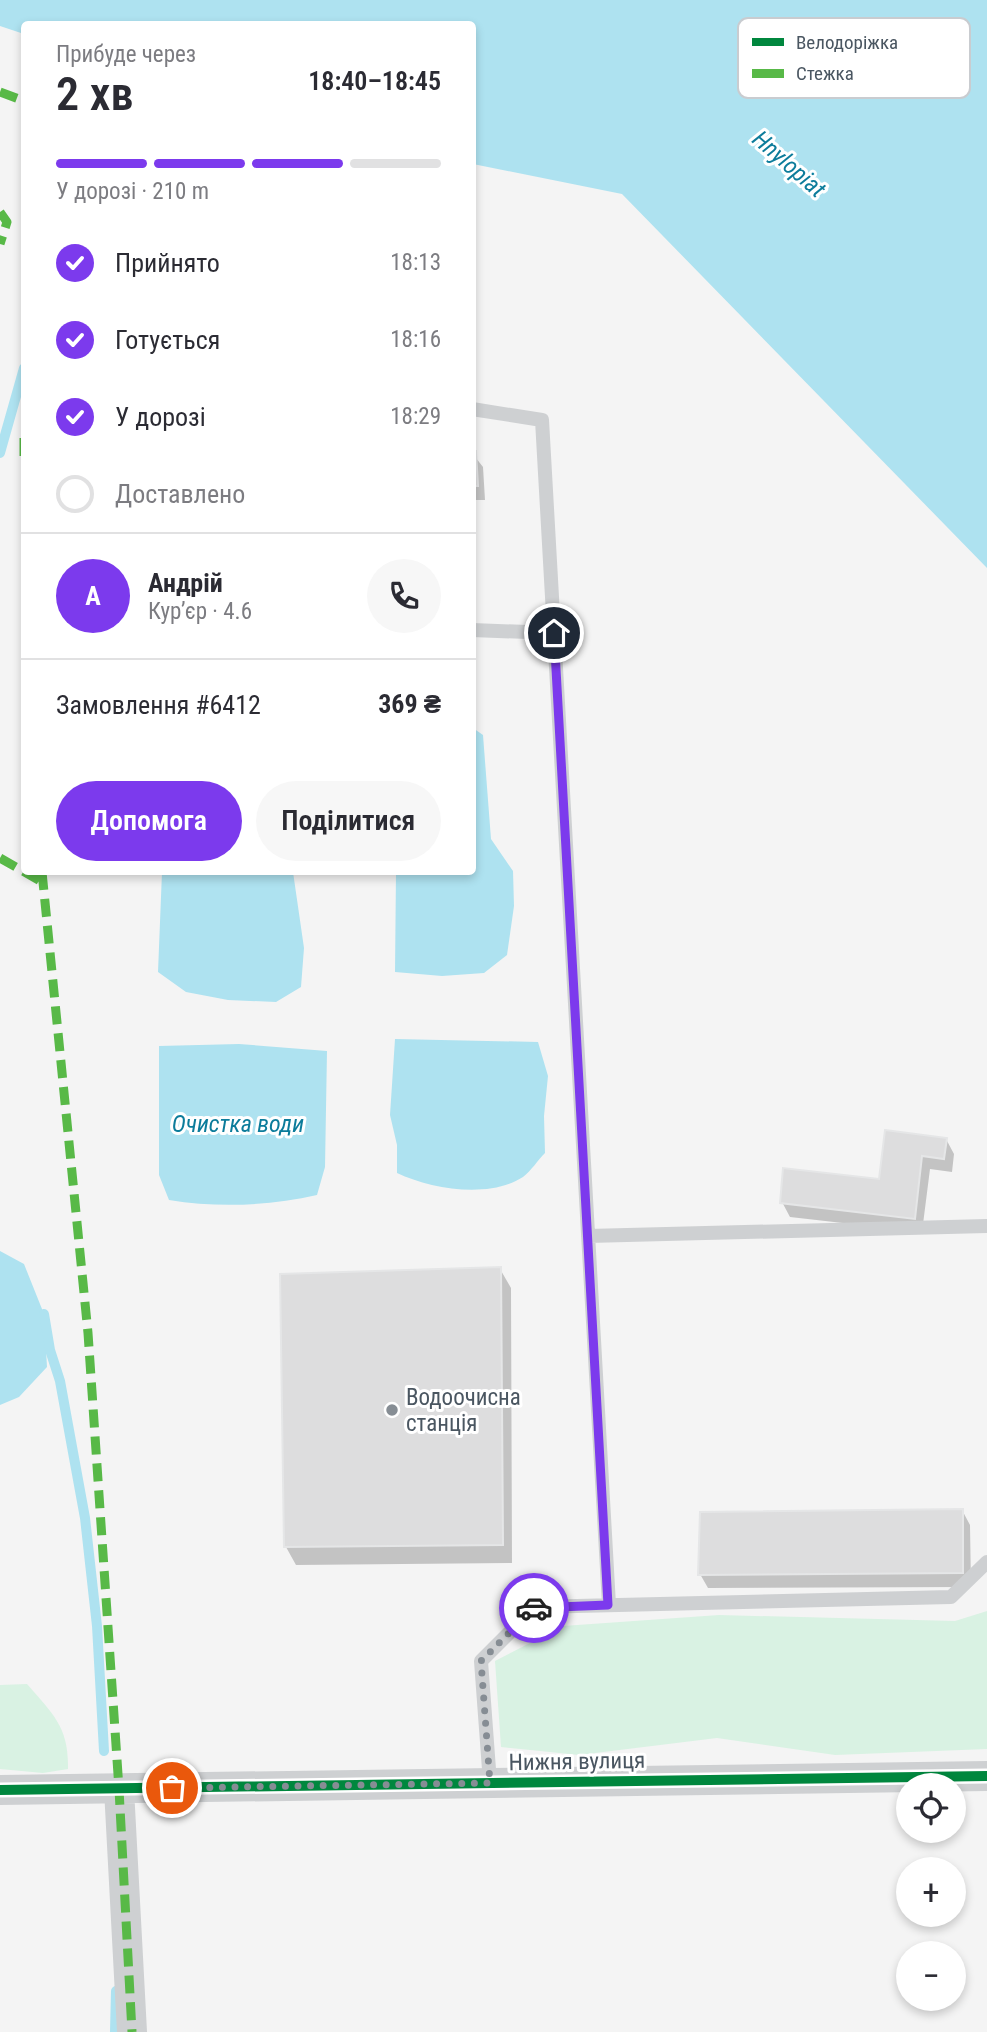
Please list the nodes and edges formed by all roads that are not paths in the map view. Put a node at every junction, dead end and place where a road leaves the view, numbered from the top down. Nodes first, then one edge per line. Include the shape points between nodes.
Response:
1 (476, 410) edge
2 (476, 631) edge
3 (554, 633) junction
4 (987, 1226) edge
5 (588, 1236) junction
6 (987, 1562) edge
7 (608, 1605) junction
8 (987, 1776) edge
9 (490, 1783) junction
10 (119, 1789) junction
11 (0, 1790) edge
12 (132, 2032) edge

1 - 3 lane via 541,420
2 - 3 lane
3 - 5 lane
4 - 5 lane
5 - 7 lane
6 - 7 lane via 951,1597
7 - 9 lane via 535,1607 481,1661
8 - 9 street, Нижня вулиця
9 - 10 street, Нижня вулиця
10 - 11 street, Нижня вулиця
10 - 12 street

